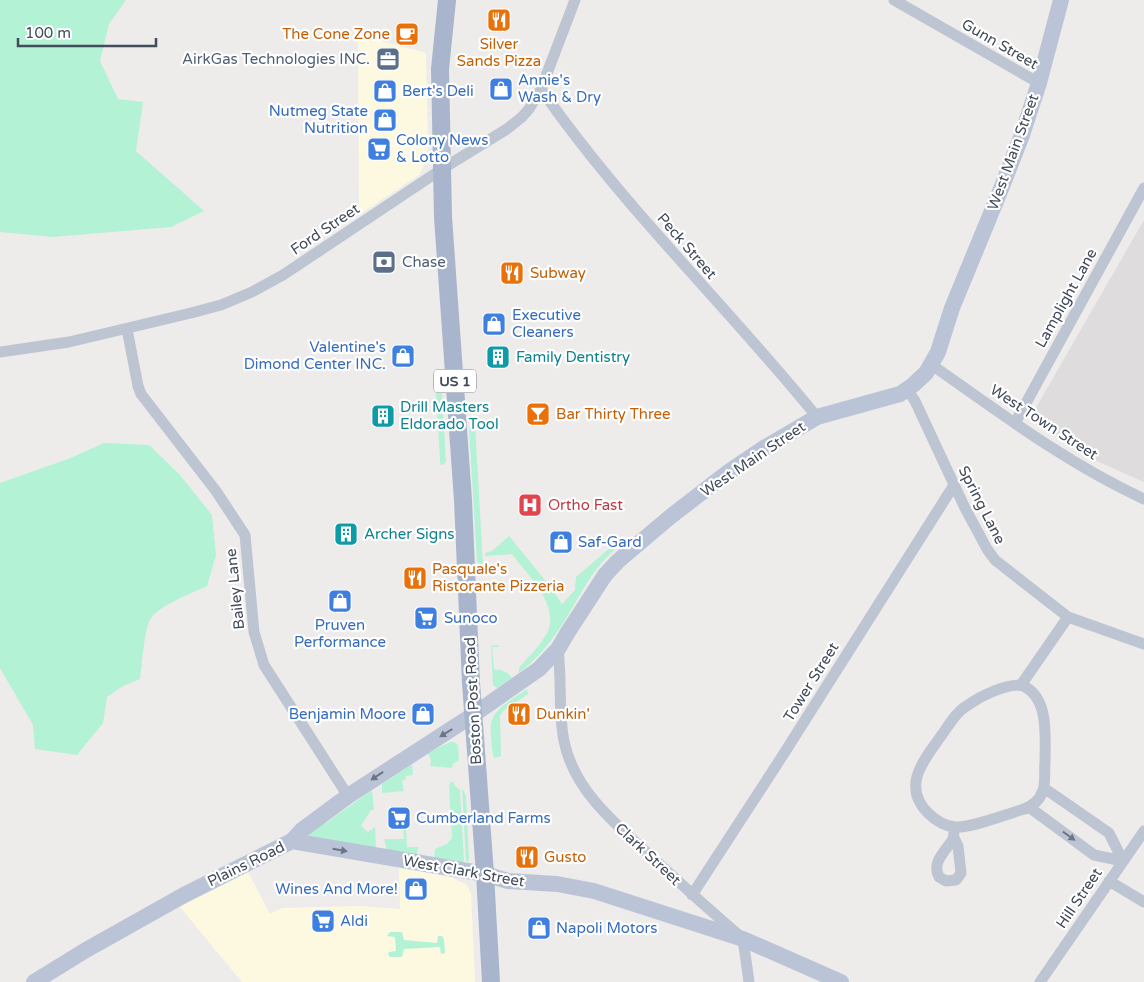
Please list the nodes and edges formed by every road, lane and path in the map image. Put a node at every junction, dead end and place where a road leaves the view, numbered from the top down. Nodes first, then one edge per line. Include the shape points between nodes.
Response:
1 (446, 0) edge
2 (575, 0) edge
3 (894, 0) edge
4 (1061, 0) edge
5 (1038, 83) junction
6 (542, 89) junction
7 (442, 169) junction
8 (1144, 188) edge
9 (127, 329) junction
10 (0, 352) edge
11 (932, 364) junction
12 (907, 389) junction
13 (817, 417) junction
14 (1015, 423) junction
15 (954, 485) junction
16 (1144, 499) edge
17 (1068, 616) junction
18 (1144, 644) edge
19 (558, 649) junction
20 (1021, 685) junction
21 (473, 715) junction
22 (1044, 788) junction
23 (348, 796) junction
24 (1029, 807) junction
25 (1144, 831) edge
26 (292, 841) junction
27 (1123, 861) junction
28 (485, 874) junction
29 (1109, 881) junction
30 (696, 898) junction
31 (1144, 902) edge
32 (692, 923) junction
33 (743, 939) junction
34 (34, 982) edge
35 (490, 982) edge
36 (749, 982) edge
37 (841, 982) edge
38 (1040, 982) edge

1 - 7 main road, Boston Post Road / US 1 via 440,69
2 - 6 street, Ford Street
3 - 5 street, Gunn Street
4 - 5 main road, West Main Street
5 - 11 main road, West Main Street via 1020,140
6 - 7 street, Ford Street via 529,110 515,123
6 - 13 street, Peck Street via 642,217
7 - 9 street, Ford Street via 283,275 252,292 221,304
7 - 21 main road, Boston Post Road / US 1
8 - 14 street, Lamplight Lane
9 - 10 street, Ford Street
9 - 23 street, Bailey Lane via 141,394 216,491 245,535 254,632 264,665
11 - 12 main road, West Main Street
11 - 14 street, West Town Street
12 - 13 main road, West Main Street
12 - 15 street, Spring Lane
13 - 19 main road, West Main Street via 727,473 618,561 605,575
14 - 16 street, West Town Street via 1088,470
15 - 17 street, Spring Lane via 995,560
15 - 30 street, Tower Street
17 - 18 street, Spring Lane
17 - 20 street
19 - 21 main road, West Main Street via 528,678
19 - 30 street, Clark Street via 564,742 577,775 607,816
20 - 22 street via 1035,695 1043,718
20 - 24 street via 1002,689 968,705 954,718 919,768 916,784 923,807 954,833
21 -> 23 main road, Plains Road
21 - 28 main road, Boston Post Road / US 1
22 - 24 street via 1039,799
22 - 27 street via 1109,833
23 - 26 main road, Plains Road
24 -> 27 street via 1094,855
25 - 27 street, Hill Street
26 -> 28 main road, West Clark Street
26 - 34 main road, Plains Road via 184,895
27 - 29 street, Hill Street
28 - 32 main road, West Clark Street via 508,882 557,884 594,891
28 - 35 main road, Boston Post Road / US 1
29 - 31 street
29 - 38 street, Hill Street
30 - 32 street
30 - 33 street, Clark Street
32 - 33 main road, West Clark Street
33 - 36 street
33 - 37 main road, Clark Street

